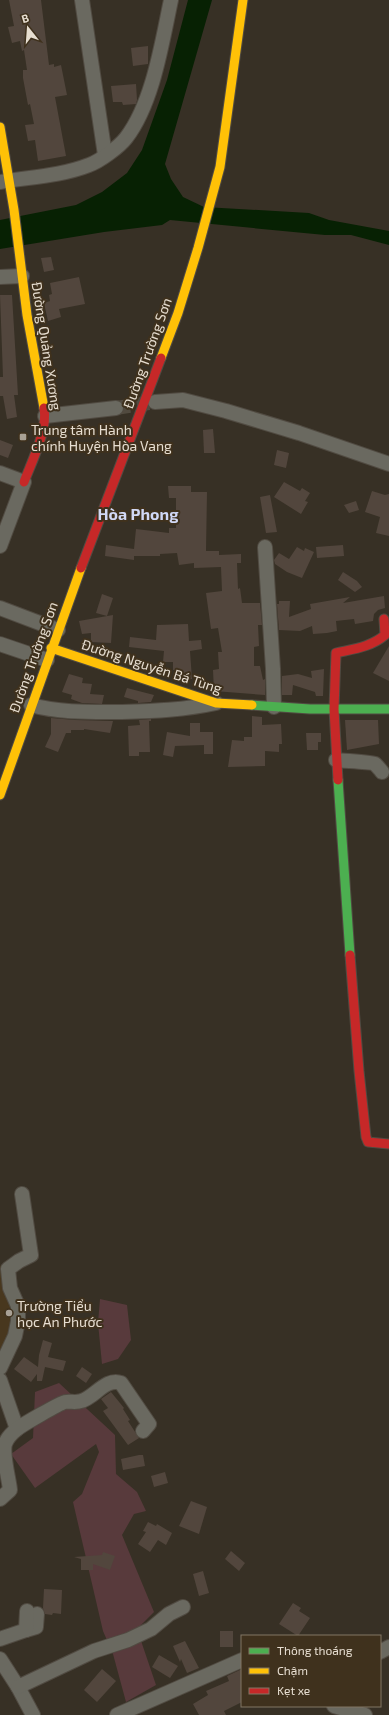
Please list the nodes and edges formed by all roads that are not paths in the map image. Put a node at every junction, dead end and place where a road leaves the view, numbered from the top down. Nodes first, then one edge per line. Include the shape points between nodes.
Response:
1 (82, 0) edge
2 (171, 0) edge
3 (243, 0) edge
4 (0, 127) edge
5 (105, 155) junction
6 (4, 181) edge
7 (22, 276) junction
8 (0, 277) edge
9 (155, 402) tunnel mouth
10 (116, 408) tunnel mouth
11 (45, 416) junction
12 (389, 464) edge
13 (0, 473) edge
14 (24, 482) junction
15 (0, 546) edge
16 (265, 546) dead end
17 (0, 608) edge
18 (384, 619) dead end
19 (58, 630) junction
20 (0, 644) edge
21 (49, 654) junction
22 (216, 704) junction
23 (31, 705) junction
24 (274, 707) junction
25 (334, 709) junction
26 (389, 709) edge
27 (336, 760) junction
28 (382, 772) dead end
29 (0, 795) edge
30 (389, 1144) edge
31 (22, 1194) dead end
32 (0, 1368) edge
33 (0, 1380) edge
34 (17, 1429) junction
35 (143, 1431) dead end
36 (0, 1499) edge
37 (183, 1608) dead end
38 (32, 1613) dead end
39 (0, 1639) edge
40 (0, 1659) edge
41 (241, 1660) edge
42 (18, 1687) junction
43 (337, 1707) edge
44 (32, 1715) edge
45 (117, 1715) edge
46 (365, 1715) edge

1 - 5 street
2 - 5 street via 152,82 140,114 126,139
3 - 19 main road, Đường Trường Sơn via 220,167 198,248 178,313
4 - 6 main road
5 - 6 street via 90,164 54,175
6 - 7 main road, Đường Quảng Xương via 14,210
7 - 8 street
7 - 11 main road, Đường Quảng Xương
9 - 12 street via 184,400 226,410
10 - 11 street
11 - 14 main road, Đường Quảng Xương via 37,449
13 - 14 street
14 - 15 street
16 - 24 street
17 - 19 street
18 - 25 main road via 386,635 365,646 336,653
19 - 21 main road, Đường Trường Sơn
20 - 21 street
21 - 22 main road, Đường Nguyễn Bá Tùng
21 - 23 main road, Đường Trường Sơn
22 - 23 street via 161,711 100,712 50,710
22 - 24 main road, Đường Nguyễn Bá Tùng
23 - 29 main road, Đường Trường Sơn
24 - 25 main road, Đường Nguyễn Bá Tùng
25 - 26 main road, Đường Nguyễn Bá Tùng
25 - 27 main road
27 - 28 street via 368,762 375,764
27 - 30 main road via 366,1137 368,1142 373,1144
31 - 32 street via 31,1255 8,1270 10,1288 18,1306 18,1320 15,1336
33 - 34 street
34 - 35 street via 65,1402 81,1401 110,1382 117,1381 121,1382 149,1424
34 - 36 street via 5,1444 10,1490
37 - 42 street via 169,1614 151,1629 94,1651
38 - 39 street via 36,1627
40 - 42 street
41 - 45 street
42 - 44 street
43 - 46 street

